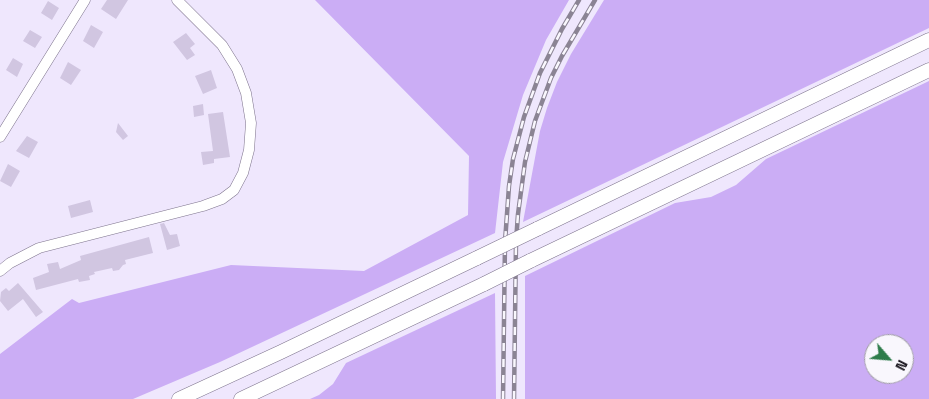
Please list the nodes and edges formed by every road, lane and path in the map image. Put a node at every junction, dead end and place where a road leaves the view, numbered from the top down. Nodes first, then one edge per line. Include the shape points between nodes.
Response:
1 (85, 0) edge
2 (177, 0) edge
3 (929, 40) edge
4 (929, 70) edge
5 (0, 137) edge
6 (0, 271) edge
7 (179, 399) edge
8 (241, 399) edge

1 - 5 street
2 - 6 street via 222,44 246,93 251,123 249,150 234,190 222,200 203,206 39,248
3 - 7 highway, bridge
4 - 8 highway, bridge

